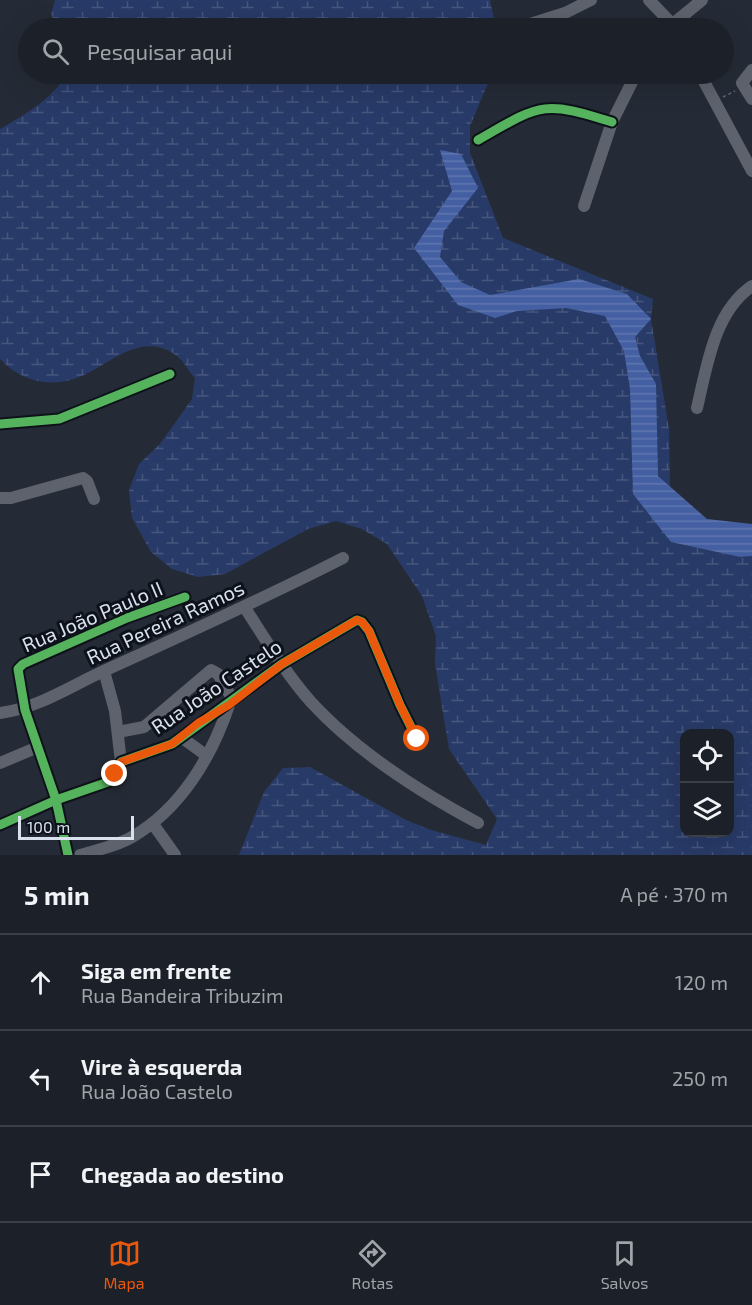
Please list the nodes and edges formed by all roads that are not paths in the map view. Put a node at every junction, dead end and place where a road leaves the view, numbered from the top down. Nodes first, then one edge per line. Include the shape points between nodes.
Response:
1 (591, 0) edge
2 (649, 0) edge
3 (702, 0) edge
4 (549, 18) edge
5 (665, 18) edge
6 (681, 18) edge
7 (752, 70) edge
8 (631, 84) edge
9 (706, 84) edge
10 (752, 99) edge
11 (612, 122) junction
12 (478, 140) dead end
13 (752, 171) edge
14 (584, 206) dead end
15 (752, 286) edge
16 (170, 374) dead end
17 (697, 408) dead end
18 (0, 424) edge
19 (0, 498) edge
20 (94, 499) dead end
21 (343, 558) dead end
22 (186, 597) dead end
23 (245, 608) junction
24 (282, 664) junction
25 (104, 671) junction
26 (231, 702) junction
27 (26, 710) junction
28 (0, 714) edge
29 (118, 732) junction
30 (181, 737) junction
31 (417, 739) dead end
32 (39, 747) junction
33 (207, 756) junction
34 (121, 762) junction
35 (0, 763) edge
36 (56, 800) junction
37 (478, 822) dead end
38 (153, 824) junction
39 (0, 825) edge
40 (68, 855) edge
41 (80, 855) edge
42 (175, 855) edge

1 - 4 street
2 - 5 street
3 - 6 street
7 - 10 street via 743,80
8 - 11 street
9 - 13 street
11 - 12 street via 549,107 523,114
11 - 14 street
15 - 17 street via 728,310 720,326
16 - 18 street via 58,419
19 - 20 street via 83,478
21 - 23 street, Rua Pereira Ramos
22 - 27 street, Rua João Paulo II via 127,618 23,664 18,674
23 - 24 street
23 - 25 street, Rua Pereira Ramos
24 - 26 street, Rua João Castelo
24 - 31 street, Rua João Castelo via 357,620 362,622
24 - 37 street via 311,701 398,776
25 - 27 street, Rua Pereira Ramos
25 - 29 street
26 - 29 street via 218,674 211,670 144,727
26 - 30 street, Rua João Castelo
26 - 33 street
27 - 28 street, Rua Pereira Ramos
27 - 32 street
29 - 34 street
30 - 33 street
30 - 34 street, Rua João Castelo
32 - 35 street
32 - 36 street
33 - 38 street
34 - 36 street via 108,782
36 - 39 street
36 - 40 street
38 - 41 street via 117,844
38 - 42 street

